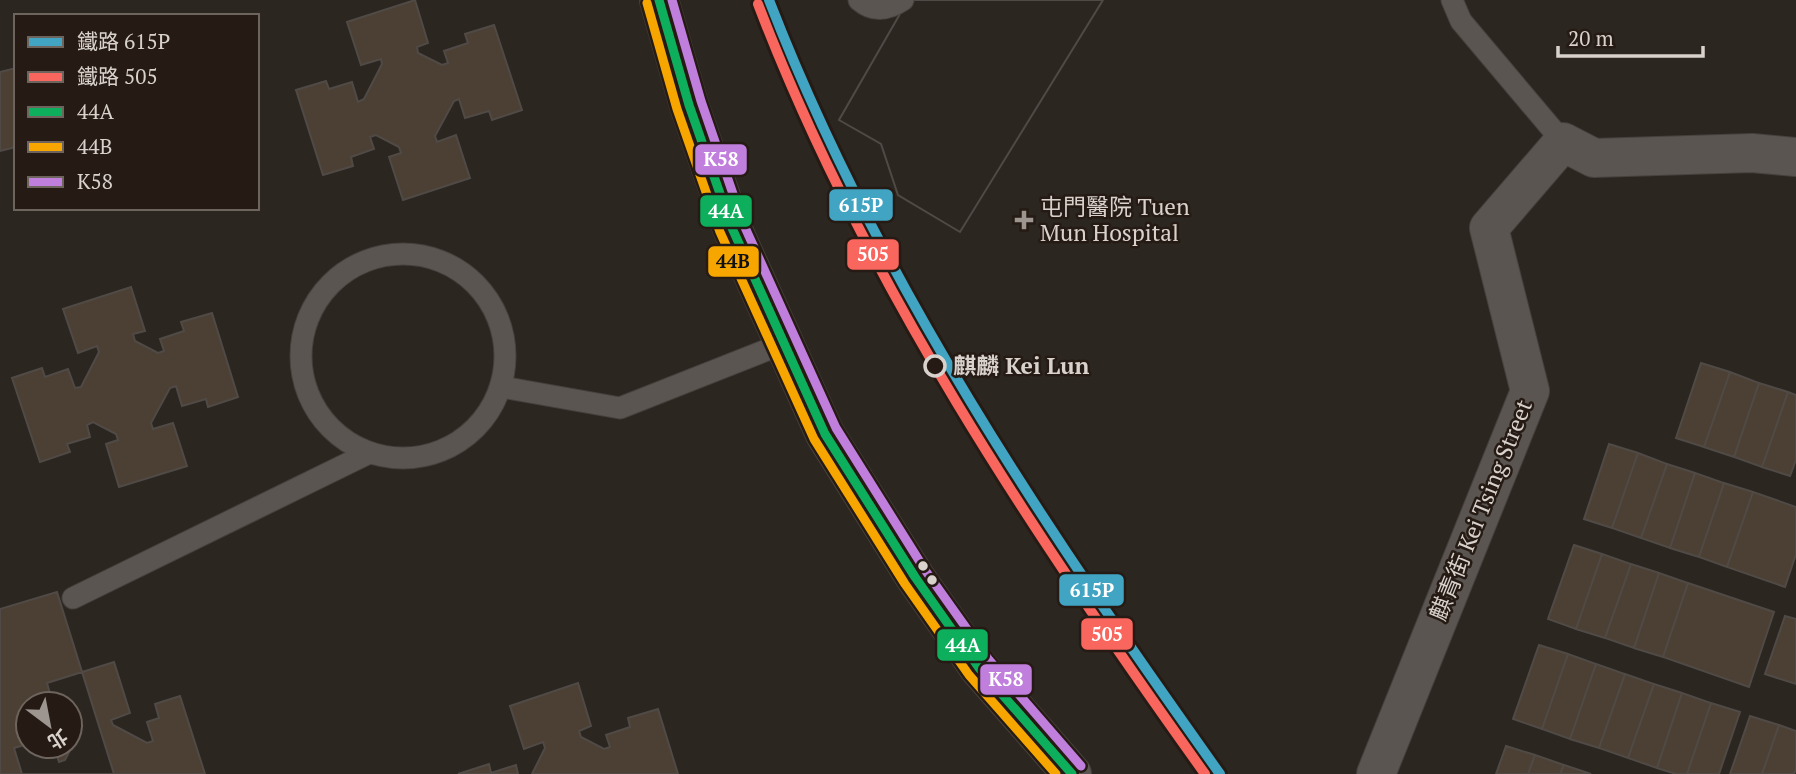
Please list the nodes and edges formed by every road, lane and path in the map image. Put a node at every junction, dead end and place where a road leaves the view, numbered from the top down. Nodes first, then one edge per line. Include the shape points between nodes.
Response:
1 (659, 0) edge
2 (859, 0) edge
3 (904, 0) edge
4 (1452, 0) edge
5 (1563, 142) junction
6 (1796, 158) edge
7 (782, 344) junction
8 (502, 387) junction
9 (367, 453) junction
10 (73, 598) dead end
11 (1072, 774) edge
12 (1376, 774) edge

1 - 7 street via 732,228
2 - 3 lane via 868,7 888,9
4 - 5 lane via 1461,21
5 - 6 street via 1594,158 1752,153
5 - 12 street, 麒青街 Kei Tsing Street via 1489,228 1530,391
7 - 8 lane via 620,408
7 - 11 street via 825,434 915,577 979,668
8 - 9 lane via 486,417 463,440 433,455 400,460
8 - 9 lane via 507,354 500,320 483,290 457,269 425,256 391,254 358,263 331,284 311,313 300,344 302,379 315,411 337,436
9 - 10 lane

